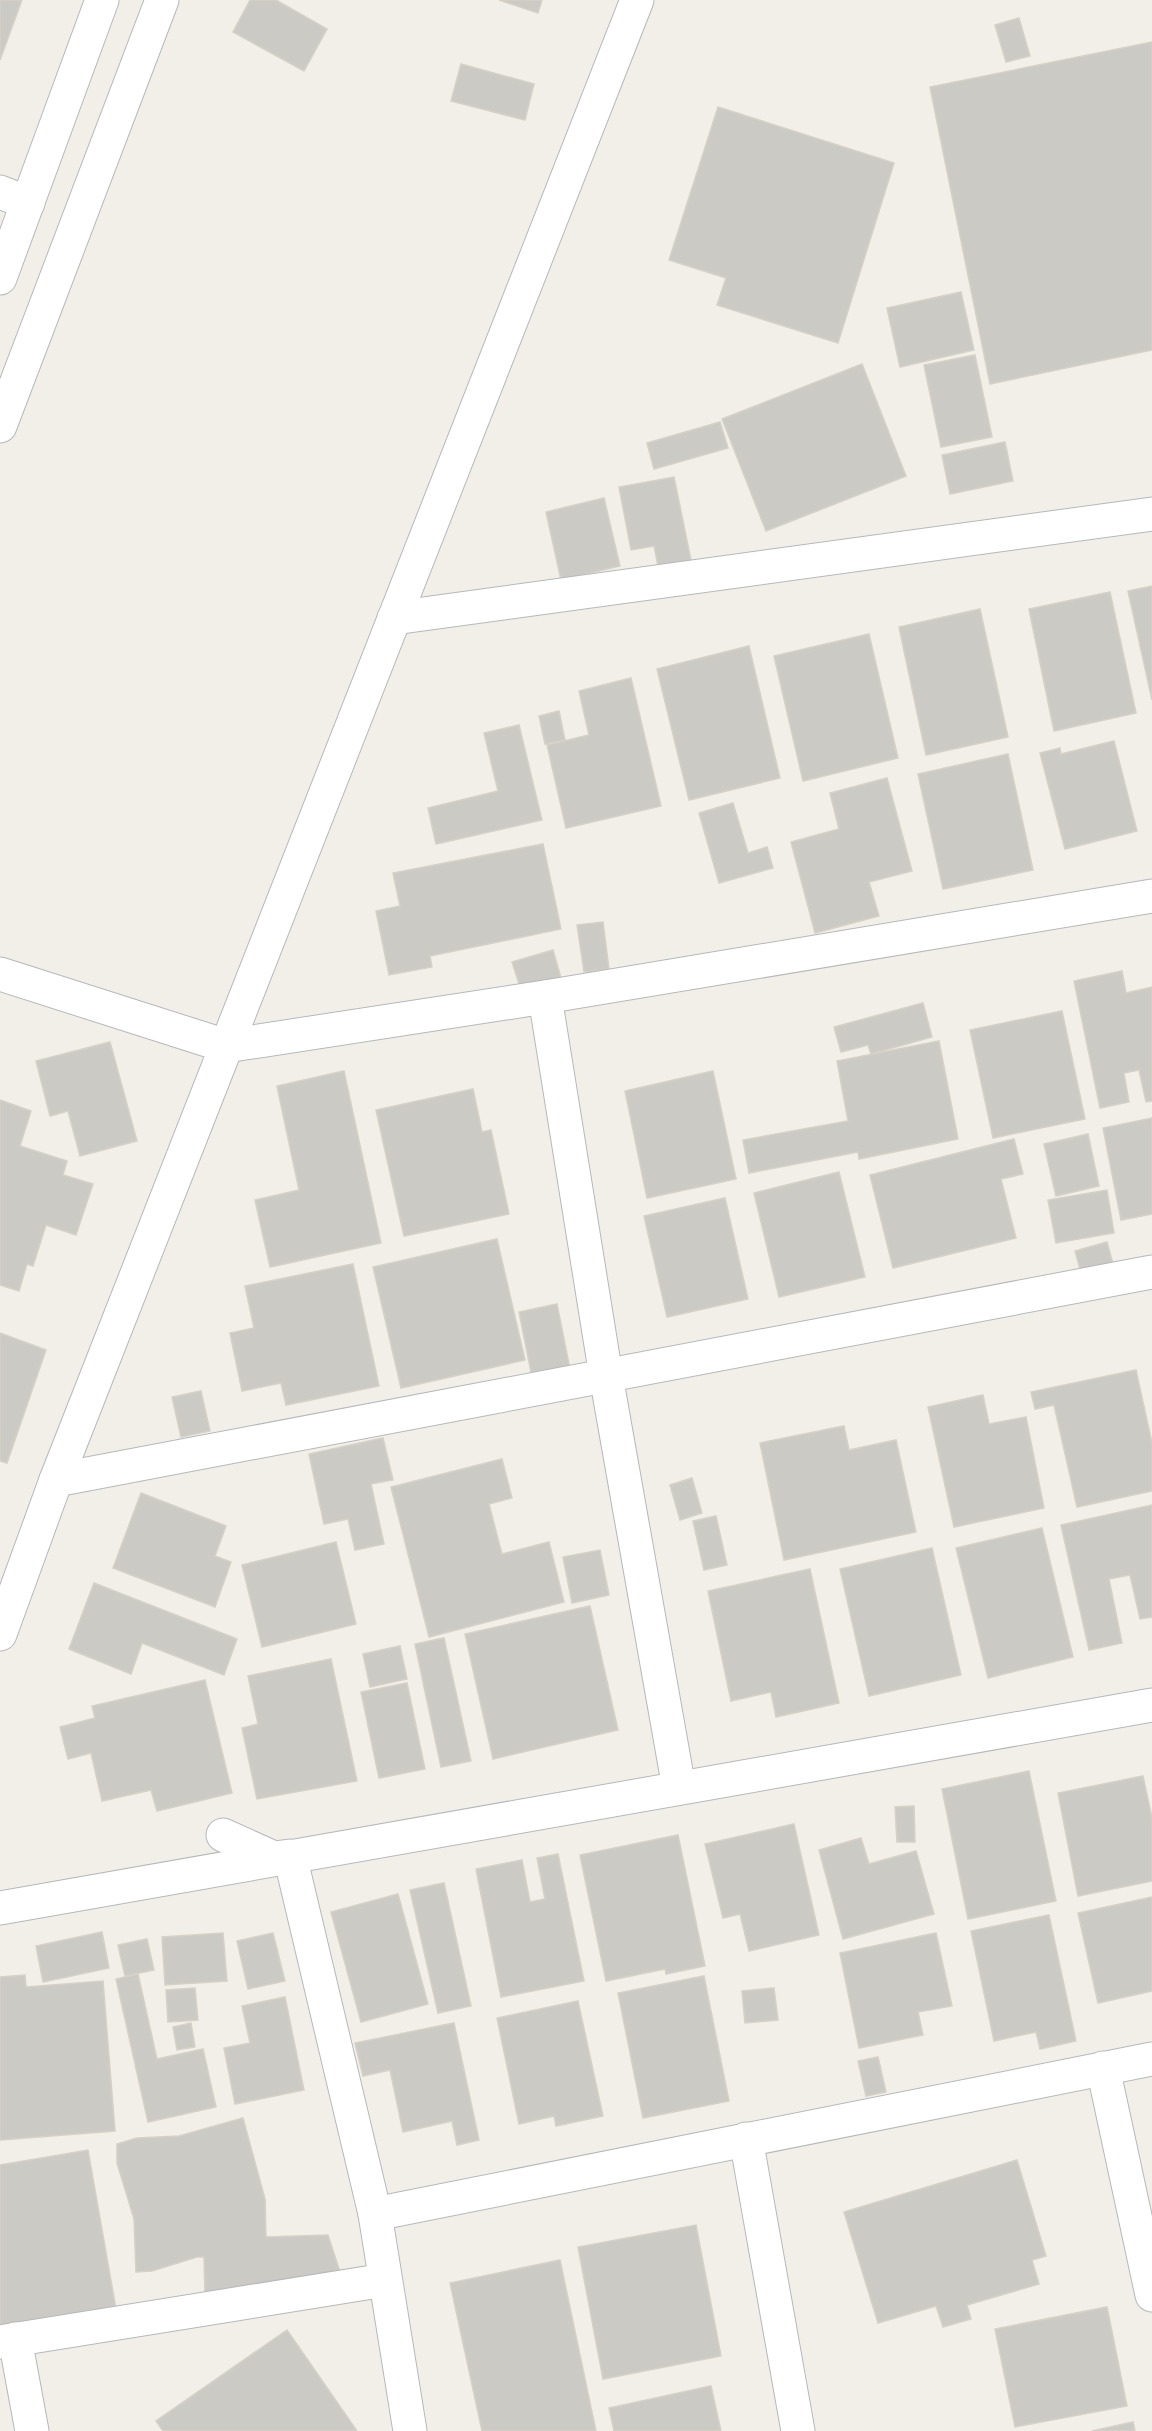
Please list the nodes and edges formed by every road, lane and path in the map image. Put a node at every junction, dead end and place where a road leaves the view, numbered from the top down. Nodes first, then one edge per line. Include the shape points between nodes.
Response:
1 (102, 0) edge
2 (162, 0) edge
3 (637, 0) edge
4 (14, 198) edge
5 (0, 278) edge
6 (0, 426) edge
7 (1152, 514) edge
8 (394, 618) junction
9 (1152, 896) edge
10 (0, 974) edge
11 (545, 997) junction
12 (226, 1046) junction
13 (1152, 1272) edge
14 (606, 1376) junction
15 (56, 1480) junction
16 (0, 1634) edge
17 (1152, 1705) edge
18 (679, 1788) junction
19 (223, 1835) dead end
20 (290, 1856) junction
21 (0, 1908) edge
22 (1152, 2060) edge
23 (1103, 2068) junction
24 (746, 2139) junction
25 (375, 2214) junction
26 (386, 2280) junction
27 (1152, 2295) edge
28 (8, 2340) edge
29 (32, 2431) edge
30 (410, 2431) edge
31 (798, 2431) edge

1 - 4 street
2 - 6 street
3 - 8 street
4 - 5 street
7 - 8 street
8 - 12 street
9 - 11 street
10 - 12 street
11 - 12 street
11 - 14 street
12 - 15 street
13 - 14 street
14 - 15 street
14 - 18 street
15 - 16 street
17 - 18 street
18 - 20 street
19 - 20 street via 274,1858
20 - 21 street
20 - 25 street
22 - 23 street
23 - 24 street
23 - 27 street
24 - 25 street
24 - 31 street
25 - 26 street
26 - 28 street
26 - 30 street
28 - 29 street

